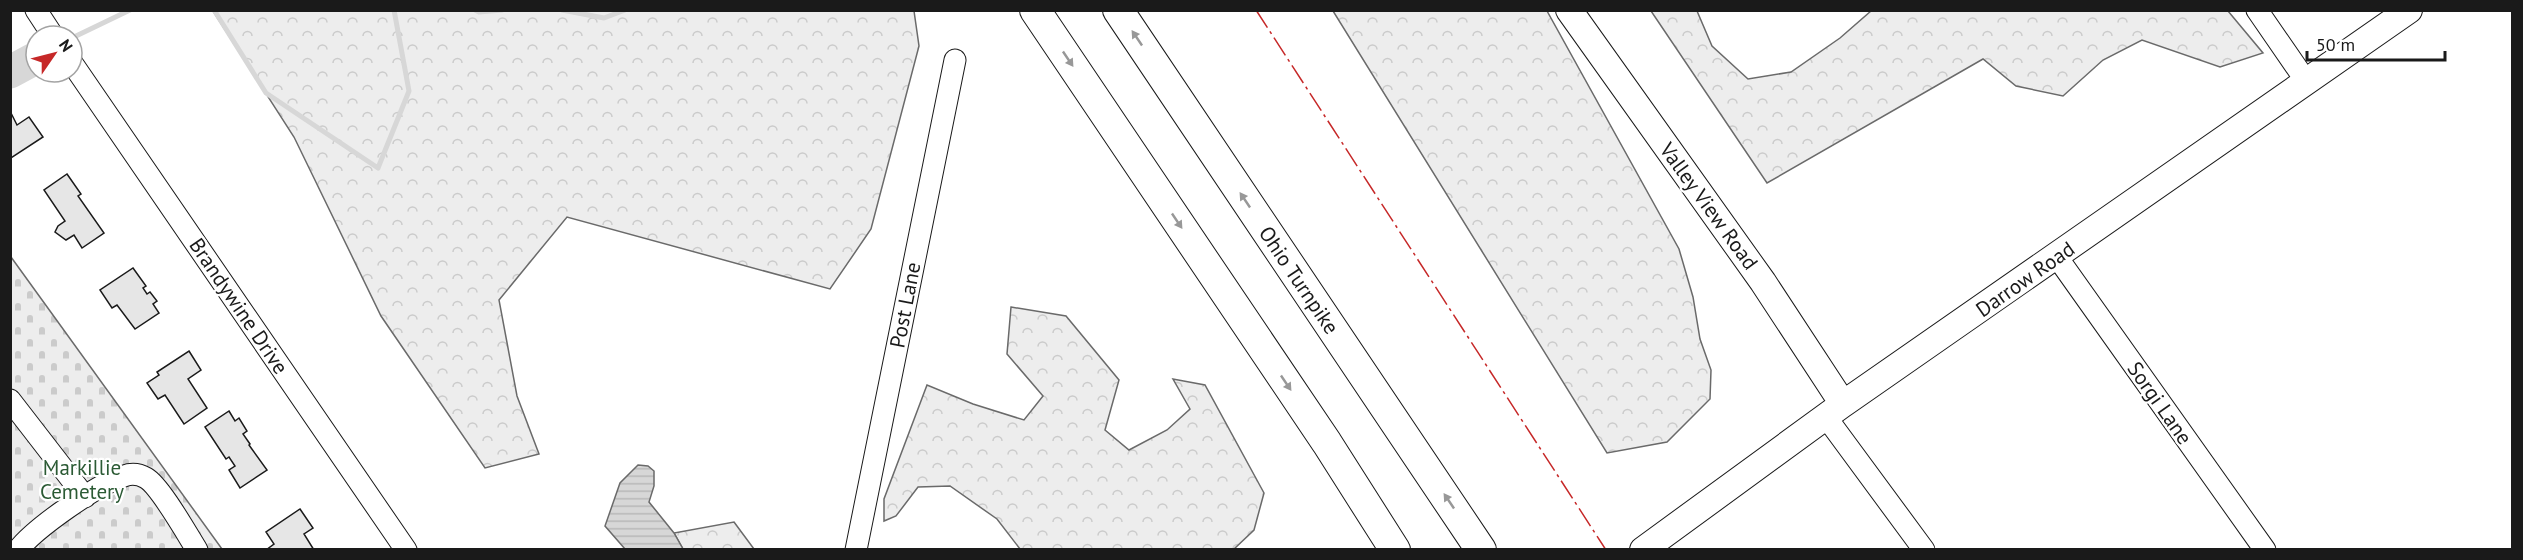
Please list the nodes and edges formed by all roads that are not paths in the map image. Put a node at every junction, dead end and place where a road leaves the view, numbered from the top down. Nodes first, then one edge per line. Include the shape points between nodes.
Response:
1 (36, 10) edge
2 (1035, 10) edge
3 (1118, 10) edge
4 (1569, 10) edge
5 (2257, 10) edge
6 (2409, 10) edge
7 (45, 24) edge
8 (955, 60) dead end
9 (84, 80) edge
10 (2306, 81) junction
11 (2057, 257) junction
12 (10, 400) edge
13 (1834, 410) junction
14 (85, 497) junction
15 (18, 549) edge
16 (197, 549) edge
17 (406, 549) edge
18 (856, 549) edge
19 (1395, 549) edge
20 (1481, 549) edge
21 (1643, 549) edge
22 (1924, 549) edge
23 (2265, 549) edge

1 - 7 street
2 -> 19 highway
20 -> 3 highway, Ohio Turnpike
4 - 13 main road, Valley View Road via 1763,282
5 - 10 street
6 - 10 main road, Darrow Road
8 - 18 street, Post Lane
9 - 17 street, Brandywine Drive
10 - 11 main road, Darrow Road
11 - 13 main road, Darrow Road
11 - 23 street, Sorgi Lane
12 - 14 street
13 - 21 main road, Darrow Road
13 - 22 street
14 - 15 street
14 - 16 street via 123,476 145,477

